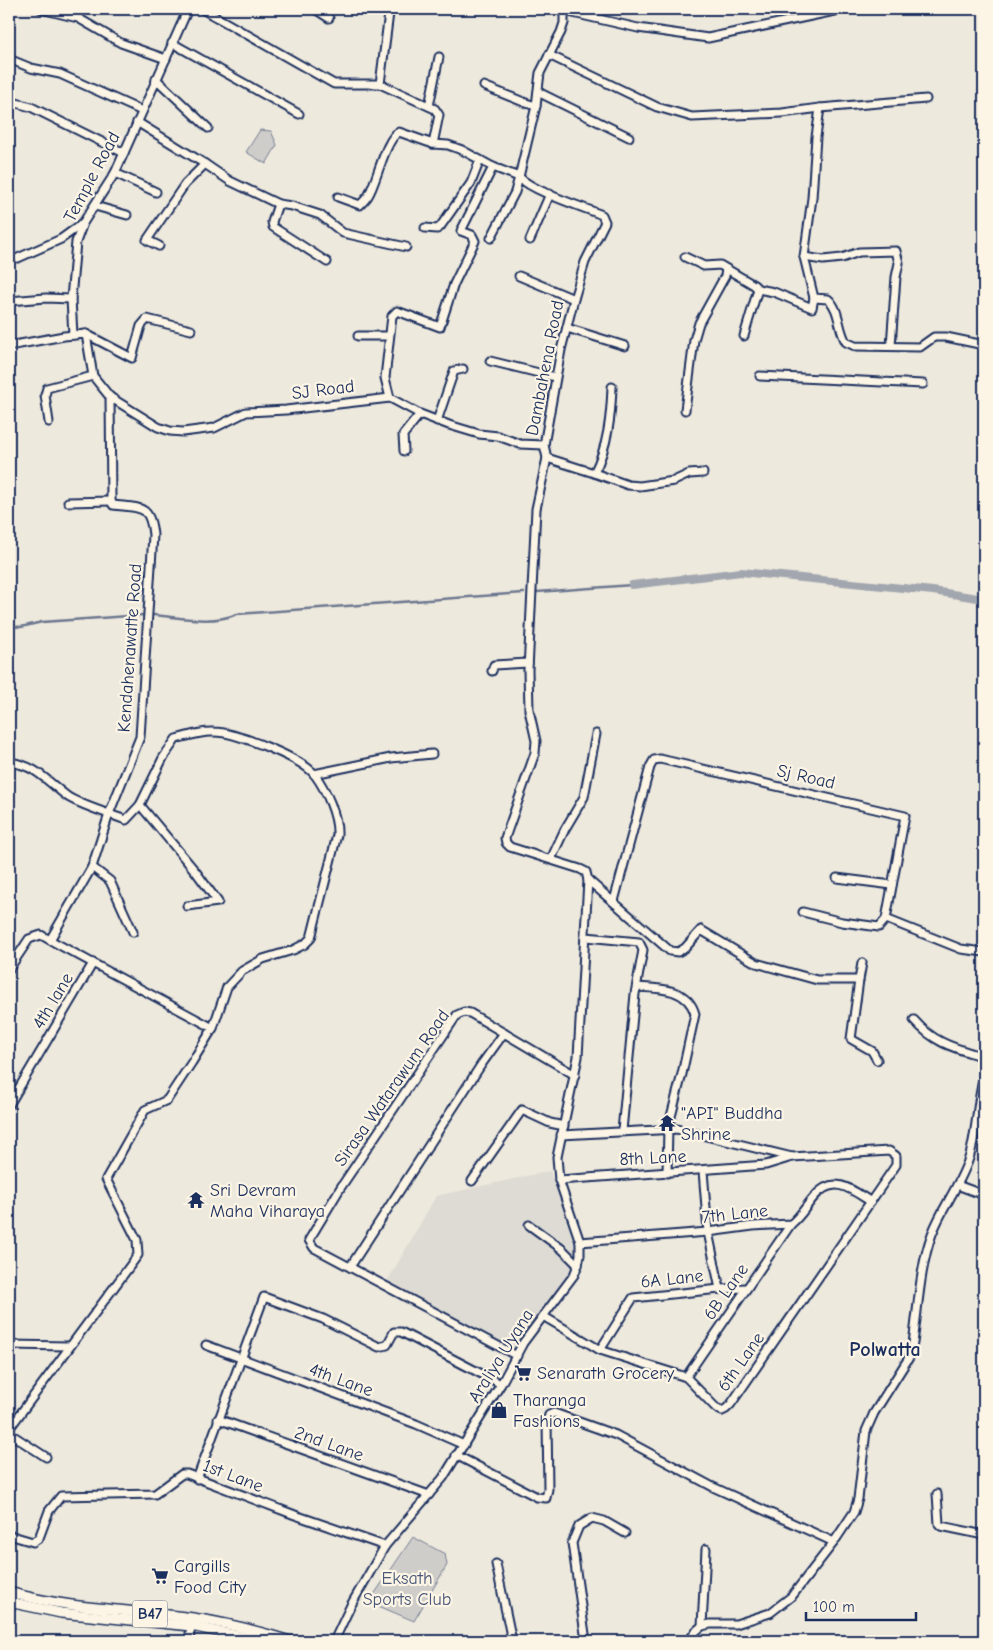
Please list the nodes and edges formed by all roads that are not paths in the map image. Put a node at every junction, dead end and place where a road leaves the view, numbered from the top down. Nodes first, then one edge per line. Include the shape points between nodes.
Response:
1 (41, 9) edge
2 (187, 9) edge
3 (202, 9) edge
4 (315, 9) edge
5 (844, 9) edge
6 (564, 10) edge
7 (389, 13) dead end
8 (329, 18) dead end
9 (172, 43) junction
10 (549, 55) junction
11 (439, 57) dead end
12 (9, 59) edge
13 (166, 59) junction
14 (156, 79) junction
15 (380, 84) junction
16 (484, 86) dead end
17 (538, 92) junction
18 (926, 99) dead end
19 (9, 101) edge
20 (429, 106) junction
21 (536, 106) junction
22 (820, 108) junction
23 (142, 111) junction
24 (299, 114) dead end
25 (137, 122) junction
26 (208, 128) dead end
27 (629, 137) dead end
28 (433, 144) junction
29 (124, 153) junction
30 (480, 160) junction
31 (205, 164) junction
32 (493, 167) junction
33 (115, 173) junction
34 (519, 177) junction
35 (156, 192) dead end
36 (550, 194) junction
37 (338, 197) dead end
38 (278, 204) junction
39 (95, 206) junction
40 (127, 216) dead end
41 (83, 223) junction
42 (425, 228) dead end
43 (491, 238) dead end
44 (530, 240) dead end
45 (159, 246) dead end
46 (406, 247) dead end
47 (685, 257) dead end
48 (804, 257) junction
49 (18, 258) dead end
50 (327, 262) dead end
51 (726, 269) junction
52 (519, 276) dead end
53 (758, 290) junction
54 (814, 298) junction
55 (71, 299) junction
56 (574, 299) junction
57 (9, 300) edge
58 (567, 328) junction
59 (191, 330) dead end
60 (86, 334) junction
61 (73, 335) junction
62 (358, 336) dead end
63 (389, 336) junction
64 (744, 336) dead end
65 (984, 345) edge
66 (9, 346) edge
67 (625, 346) dead end
68 (892, 346) junction
69 (490, 361) dead end
70 (464, 369) dead end
71 (93, 376) junction
72 (760, 376) dead end
73 (555, 377) junction
74 (923, 384) dead end
75 (612, 388) dead end
76 (110, 397) junction
77 (390, 398) junction
78 (685, 410) dead end
79 (420, 414) junction
80 (437, 421) junction
81 (49, 422) dead end
82 (544, 445) junction
83 (404, 451) dead end
84 (547, 458) junction
85 (594, 472) junction
86 (703, 473) dead end
87 (111, 501) junction
88 (68, 502) dead end
89 (528, 663) junction
90 (492, 671) dead end
91 (596, 734) dead end
92 (432, 754) dead end
93 (9, 762) edge
94 (314, 774) junction
95 (140, 805) junction
96 (109, 814) junction
97 (551, 859) junction
98 (92, 867) junction
99 (837, 878) dead end
100 (588, 880) junction
101 (892, 885) junction
102 (614, 901) junction
103 (187, 906) dead end
104 (803, 912) dead end
105 (886, 919) junction
106 (133, 932) dead end
107 (586, 937) junction
108 (50, 940) junction
109 (984, 952) edge
110 (862, 963) dead end
111 (93, 964) junction
112 (10, 967) edge
113 (859, 980) junction
114 (637, 986) junction
115 (914, 1020) dead end
116 (212, 1028) junction
117 (504, 1033) junction
118 (984, 1058) edge
119 (877, 1060) dead end
120 (575, 1076) junction
121 (984, 1076) edge
122 (9, 1105) edge
123 (564, 1126) junction
124 (668, 1128) junction
125 (622, 1132) junction
126 (560, 1135) junction
127 (896, 1156) joint
128 (792, 1157) junction
129 (704, 1170) junction
130 (667, 1173) junction
131 (558, 1180) junction
132 (472, 1181) dead end
133 (957, 1185) junction
134 (984, 1194) edge
135 (871, 1202) junction
136 (792, 1224) junction
137 (529, 1225) dead end
138 (708, 1232) junction
139 (580, 1242) junction
140 (578, 1265) junction
141 (350, 1267) junction
142 (747, 1288) junction
143 (720, 1289) junction
144 (543, 1316) junction
145 (9, 1345) edge
146 (206, 1345) dead end
147 (68, 1346) junction
148 (600, 1350) junction
149 (517, 1356) junction
150 (241, 1359) junction
151 (686, 1377) junction
152 (501, 1384) junction
153 (218, 1419) junction
154 (9, 1429) edge
155 (9, 1433) edge
156 (464, 1445) junction
157 (456, 1455) junction
158 (46, 1457) dead end
159 (197, 1479) junction
160 (936, 1494) dead end
161 (429, 1496) junction
162 (625, 1532) dead end
163 (9, 1535) edge
164 (984, 1536) edge
165 (834, 1542) junction
166 (385, 1546) junction
167 (706, 1549) dead end
168 (496, 1564) dead end
169 (9, 1592) edge
170 (9, 1602) edge
171 (191, 1626) junction
172 (702, 1626) junction
173 (189, 1641) edge
174 (263, 1641) edge
175 (290, 1641) edge
176 (334, 1641) edge
177 (512, 1641) edge
178 (586, 1641) edge
179 (689, 1641) edge

1 - 13 street via 78,18 121,43
2 - 9 street, Temple Road
3 - 15 street via 334,84
4 - 8 street
5 - 6 street via 708,38 638,28
6 - 10 street via 561,32
7 - 15 street
9 - 13 street, Temple Road
9 - 24 street
10 - 17 street via 540,73
10 - 22 street via 657,107 692,117
11 - 20 street
12 - 23 street via 60,74
13 - 14 street, Temple Road
14 - 23 street, Temple Road
14 - 26 street
15 - 20 street
16 - 21 street
17 - 21 street
17 - 27 street
18 - 22 street
19 - 29 street via 31,107
20 - 28 street via 440,115
21 - 34 street
22 - 48 street
23 - 25 street, Temple Road
25 - 29 street, Temple Road
25 - 31 street
28 - 30 street, Dambahena Road via 448,145
28 - 37 street, Dambahena Road via 399,132 395,134 368,195 360,205
29 - 33 street, Temple Road
30 - 32 street, Dambahena Road
30 - 42 street via 471,183 440,227
31 - 38 street via 230,181
31 - 45 street via 185,184 147,240
32 - 34 street, Dambahena Road
32 - 63 street via 461,231 475,241 454,284 440,327 396,311 392,316
33 - 35 street
33 - 39 street, Temple Road
34 - 36 street, Dambahena Road
34 - 43 street via 515,192
36 - 44 street
36 - 56 street, Dambahena Road via 602,215 605,222 585,262
38 - 46 street via 320,215 343,233
38 - 50 street via 273,227
39 - 40 street
39 - 41 street, Temple Road
41 - 49 street via 61,239
41 - 55 street, Temple Road via 76,242
47 - 51 street via 704,266 720,265
48 - 54 street
48 - 68 street via 823,260 860,252 896,251 899,263
51 - 53 street
51 - 78 street via 694,340
52 - 56 street
53 - 54 street via 774,292 812,308
53 - 64 street
54 - 68 street via 828,299 834,304 840,333 846,342 855,346
55 - 57 street
55 - 61 street, Temple Road
56 - 58 street, Dambahena Road
58 - 67 street
58 - 73 street, Dambahena Road
59 - 60 street via 147,319 141,326 132,358
60 - 61 street
60 - 71 street
61 - 66 street
62 - 63 street
63 - 77 street via 385,378
65 - 68 street via 934,337 920,347
69 - 73 street
70 - 80 street via 454,371
71 - 76 street
71 - 81 street via 47,388
72 - 74 street
73 - 82 street, Dambahena Road
75 - 85 street via 610,421
76 - 77 street, SJ Road via 158,427 184,432 214,428 246,412
76 - 87 street
77 - 79 street
79 - 80 street
79 - 83 street via 403,435
80 - 82 street via 520,444
82 - 84 street, Dambahena Road
84 - 85 street
84 - 89 street, Dambahena Road via 536,509
85 - 86 street via 628,485 640,486
87 - 88 street
87 - 96 street, Kendahenawatte Road via 113,505 141,508 147,512 152,520 153,534 140,737
89 - 90 street via 494,665
89 - 97 street, Dambahena Road via 529,710 536,741 535,753 505,838 510,847
91 - 97 street via 584,797
92 - 94 street via 391,758
93 - 96 street via 23,764 69,797
94 - 95 street via 269,748 227,733 195,734 176,739
94 - 116 street via 338,823 311,938 293,950 263,959 242,970 227,987
95 - 96 street via 126,820
95 - 103 street via 218,902
96 - 98 street, Kendahenawatte Road
97 - 100 street, Dambahena Road via 586,872
98 - 106 street via 110,881
98 - 108 street, Kendahenawatte Road
99 - 101 street
100 - 102 street
100 - 107 street, Araliya Uyana
101 - 102 street, Sj Road via 905,816 660,759 654,760 650,767
101 - 105 street, Sj Road
102 - 113 street via 670,951 678,952 685,948 701,930 756,963 817,980
104 - 105 street via 879,928
105 - 109 street via 961,949
107 - 114 street via 639,942 643,950
107 - 120 street, Araliya Uyana
108 - 111 street
108 - 112 street via 41,936 29,939
110 - 113 street
111 - 116 street
111 - 122 street, 4th lane
113 - 119 street via 850,1039 872,1051
114 - 124 street via 680,994 694,1007 696,1014
114 - 125 street
115 - 118 street via 925,1033 939,1041
116 - 147 street via 167,1100 145,1110 106,1179 137,1240 138,1255
117 - 120 street, Sirasa Watarawum Road
117 - 141 street
117 - 141 street, Sirasa Watarawum Road via 470,1013 457,1015 341,1188 309,1240 314,1248
120 - 123 street, Araliya Uyana
121 - 133 street via 977,1128 970,1156
123 - 126 street, Araliya Uyana
123 - 132 street via 522,1110
124 - 125 street
124 - 128 street
124 - 130 street
125 - 126 street
126 - 131 street, Araliya Uyana
127 - 128 street, 8th Lane via 889,1151
127 - 135 street, 6th Lane via 896,1165
128 - 129 street, 8th Lane via 766,1165
129 - 130 street, 8th Lane
129 - 138 street
130 - 131 street, 8th Lane
131 - 139 street, Araliya Uyana
133 - 134 street
133 - 165 street via 926,1252 910,1356 866,1431 858,1499 854,1512
135 - 136 street, 7th Lane via 841,1185 832,1184 823,1188
135 - 151 street, 6th Lane via 726,1409 719,1410
136 - 138 street, 7th Lane
136 - 142 street, 6B Lane
137 - 140 street
138 - 139 street, 7th Lane
138 - 143 street
139 - 140 street, Araliya Uyana
140 - 144 street, Araliya Uyana
141 - 149 street, Sirasa Watarawum Road
142 - 143 street, 6A Lane
142 - 151 street, 6B Lane
143 - 148 street, 6A Lane via 633,1298
144 - 148 street, 6th Lane
144 - 149 street, Araliya Uyana
145 - 147 street
146 - 150 street, 4th Lane
147 - 154 street
148 - 151 street, 6th Lane
149 - 152 street, Araliya Uyana
150 - 152 street via 264,1297 323,1319 379,1347 387,1345 394,1332 400,1332
150 - 153 street
150 - 156 street, 4th Lane
152 - 156 street, Araliya Uyana
153 - 159 street
153 - 161 street, 2nd Lane
155 - 158 street
156 - 157 street, Araliya Uyana
157 - 161 street, Araliya Uyana
157 - 165 street via 537,1498 546,1498 547,1421 554,1413 616,1435 713,1487
159 - 163 street, 1st Lane via 182,1474 155,1494 60,1496 49,1512 39,1538 33,1542
159 - 166 street, 1st Lane
160 - 164 street via 941,1526
161 - 166 street, Araliya Uyana
162 - 178 street via 592,1518 578,1526 572,1542
165 - 172 street via 792,1596 770,1613 736,1624
166 - 176 street, Araliya Uyana
167 - 172 street
168 - 177 street
169 - 175 main road, B47 via 66,1606 193,1618
170 - 171 main road, B47 via 61,1613
171 - 173 street
171 - 174 main road, B47
172 - 179 street

